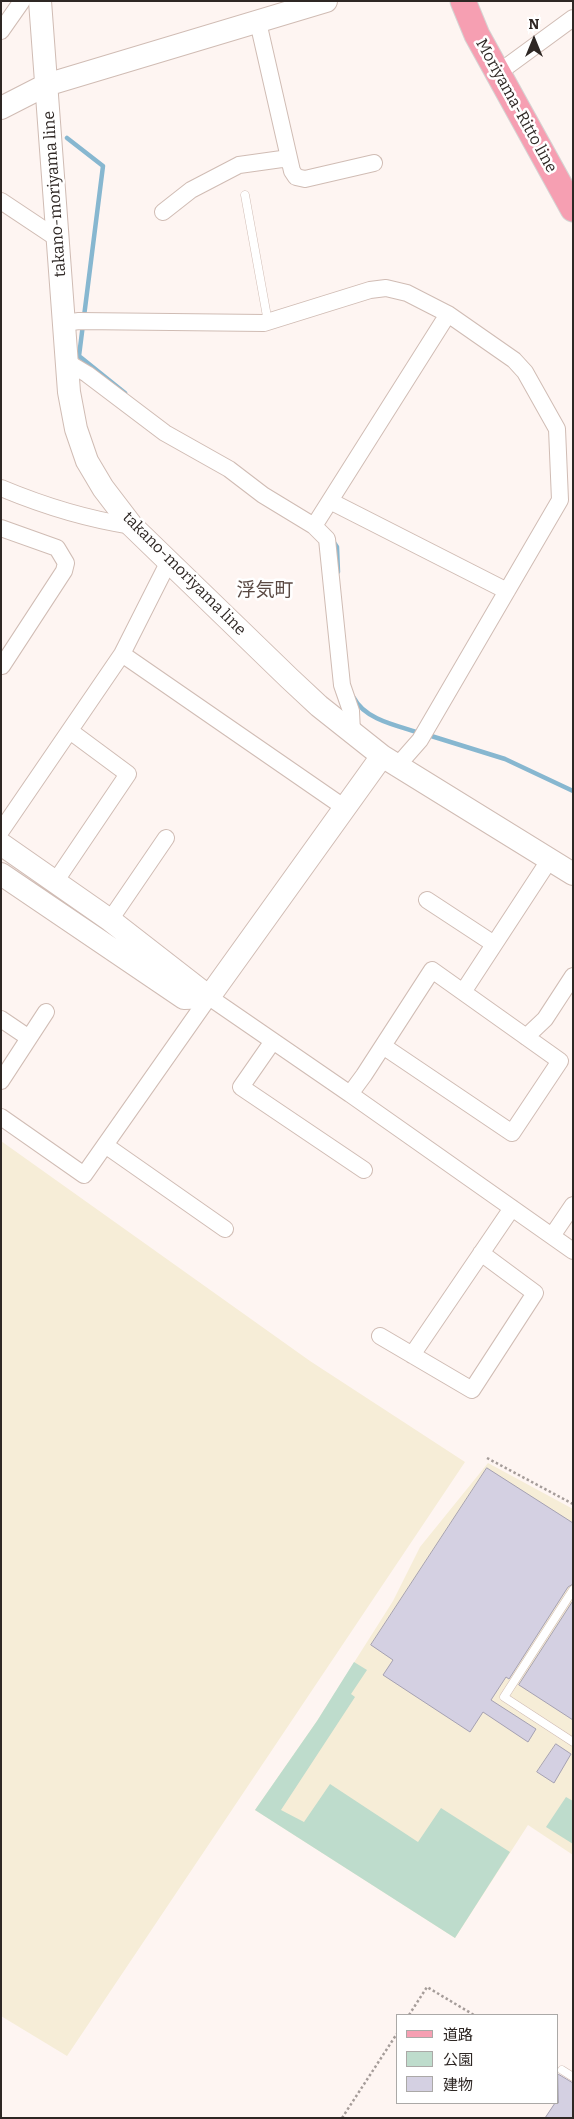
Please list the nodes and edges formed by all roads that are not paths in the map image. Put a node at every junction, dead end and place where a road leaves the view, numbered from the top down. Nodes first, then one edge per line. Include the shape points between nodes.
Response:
1 (22, 1) edge
2 (40, 1) edge
3 (326, 1) edge
4 (463, 1) edge
5 (573, 18) edge
6 (258, 22) junction
7 (1, 31) edge
8 (498, 73) junction
9 (46, 85) junction
10 (1, 108) edge
11 (289, 158) junction
12 (374, 163) dead end
13 (245, 195) dead end
14 (1, 201) edge
15 (573, 209) edge
16 (163, 212) dead end
17 (58, 239) junction
18 (448, 314) junction
19 (77, 322) junction
20 (268, 322) junction
21 (67, 362) junction
22 (1, 488) edge
23 (320, 517) junction
24 (132, 526) junction
25 (1, 528) edge
26 (169, 561) junction
27 (507, 592) junction
28 (122, 654) junction
29 (2, 666) edge
30 (70, 731) junction
31 (352, 732) junction
32 (390, 761) junction
33 (345, 808) junction
34 (1, 831) edge
35 (166, 838) dead end
36 (1, 844) edge
37 (550, 859) junction
38 (1, 874) edge
39 (573, 874) edge
40 (55, 882) junction
41 (427, 900) dead end
42 (110, 920) junction
43 (494, 944) junction
44 (573, 976) edge
45 (463, 992) junction
46 (209, 997) junction
47 (46, 1012) dead end
48 (1, 1019) edge
49 (526, 1037) junction
50 (30, 1038) junction
51 (273, 1041) junction
52 (383, 1046) junction
53 (1, 1081) edge
54 (350, 1094) junction
55 (1, 1117) edge
56 (105, 1144) junction
57 (364, 1170) dead end
58 (573, 1205) edge
59 (512, 1208) junction
60 (225, 1229) dead end
61 (552, 1236) junction
62 (573, 1251) edge
63 (481, 1253) junction
64 (380, 1336) dead end
65 (412, 1355) junction
66 (573, 1590) edge
67 (573, 1742) edge
68 (562, 2070) dead end
69 (573, 2077) edge

1 - 7 street
2 - 9 street, takano-moriyama line
3 - 6 street
4 - 8 main road, Moriyama-Ritto line via 476,35
5 - 8 street
6 - 9 street
6 - 11 street
8 - 15 main road, Moriyama-Ritto line
9 - 10 street
9 - 17 street, takano-moriyama line
11 - 12 street via 296,177 305,179
11 - 16 street via 239,165 191,190
13 - 20 lane
14 - 17 street
17 - 19 street, takano-moriyama line
18 - 20 street via 407,293 386,288 370,290
18 - 23 street
18 - 27 street via 514,360 525,372 557,429 560,500
19 - 20 street
19 - 21 street, takano-moriyama line
21 - 23 street via 165,433 229,469 263,495
21 - 24 street, takano-moriyama line via 68,392 87,461
22 - 24 street via 89,519
23 - 27 street
23 - 31 street via 330,552 342,686 351,711
24 - 26 street, takano-moriyama line
25 - 29 street via 57,548 66,563
26 - 28 street
26 - 31 street, takano-moriyama line via 319,706
27 - 32 street via 420,740
28 - 30 street
28 - 33 street
30 - 34 street
30 - 40 street via 128,774
31 - 32 street, takano-moriyama line
32 - 33 street
32 - 37 street, takano-moriyama line
33 - 46 street
35 - 42 street
36 - 40 street
37 - 39 street, takano-moriyama line
37 - 43 street
38 - 46 street via 184,998
40 - 42 street
41 - 43 street
42 - 46 street
43 - 45 street
44 - 49 street via 545,1019
45 - 49 street
45 - 52 street via 432,970
46 - 51 street
46 - 56 street
47 - 50 street
48 - 50 street
49 - 52 street via 560,1061 512,1133
50 - 53 street
51 - 54 street
51 - 57 street via 241,1087
52 - 54 street
54 - 59 street
55 - 56 street via 84,1175
56 - 60 street
58 - 61 street
59 - 61 street
59 - 63 street
61 - 62 street
63 - 65 street
63 - 65 street via 535,1292 472,1390
64 - 65 street
66 - 67 lane via 504,1697
68 - 69 lane

